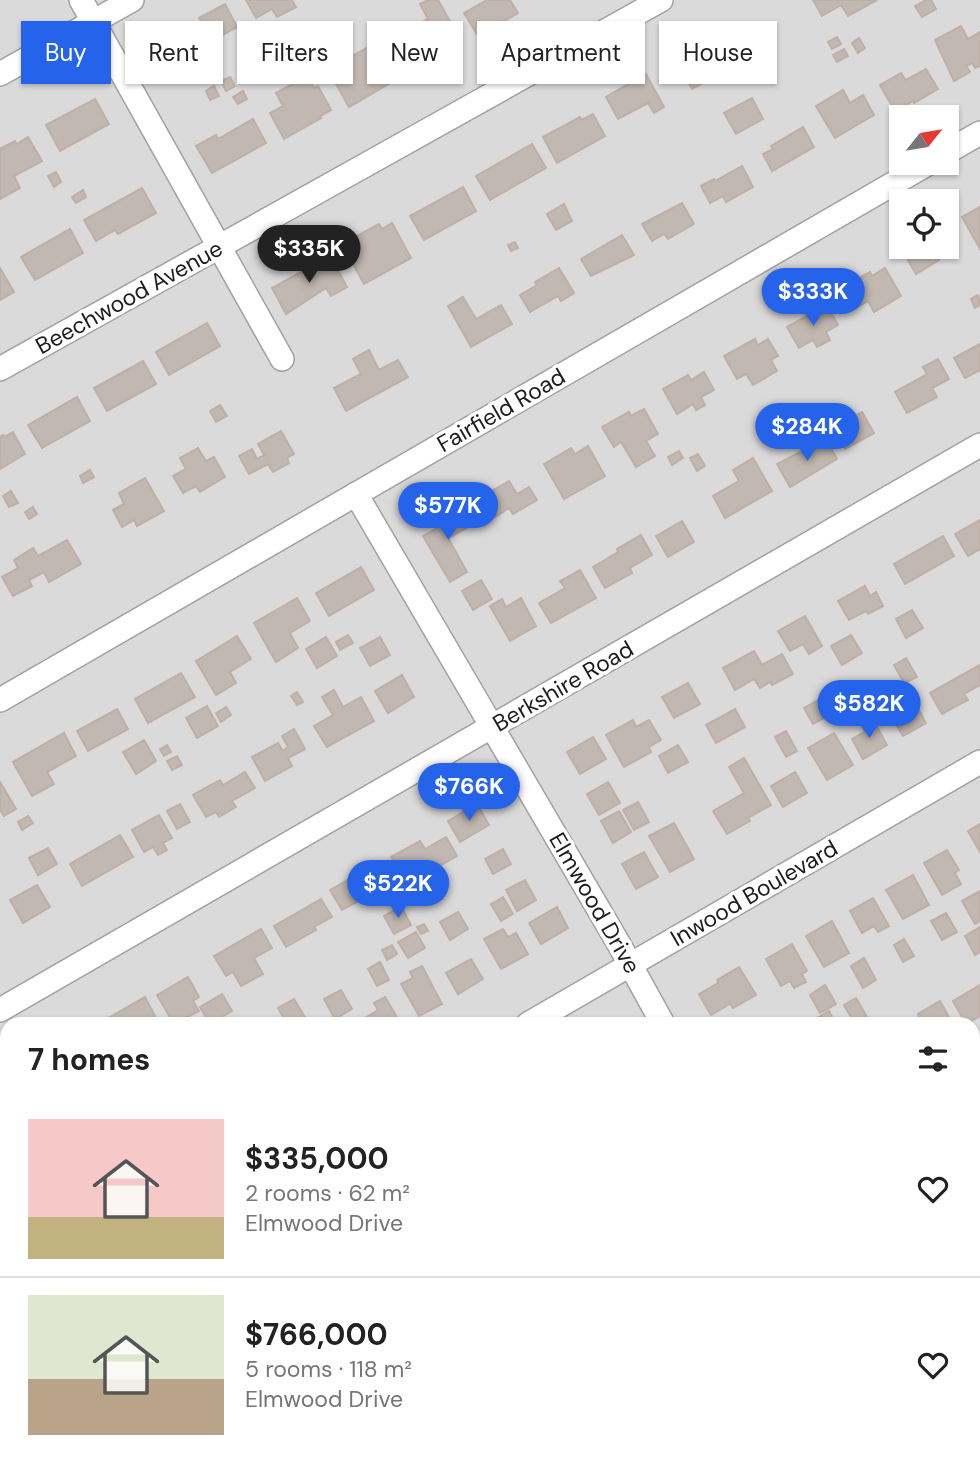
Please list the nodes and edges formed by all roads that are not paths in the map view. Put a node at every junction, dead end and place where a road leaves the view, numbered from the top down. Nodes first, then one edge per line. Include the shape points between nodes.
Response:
1 (82, 0) edge
2 (132, 0) edge
3 (661, 0) edge
4 (92, 21) edge
5 (95, 21) edge
6 (111, 54) edge
7 (21, 62) edge
8 (0, 74) edge
9 (980, 133) edge
10 (959, 145) edge
11 (908, 175) edge
12 (219, 247) junction
13 (282, 359) dead end
14 (0, 369) edge
15 (980, 445) edge
16 (356, 494) junction
17 (0, 700) edge
18 (492, 726) junction
19 (980, 762) edge
20 (631, 964) junction
21 (0, 1010) edge
22 (540, 1017) edge
23 (659, 1017) edge

1 - 4 street
2 - 5 street
3 - 12 street, Beechwood Avenue
6 - 12 street
7 - 8 street
9 - 10 street
11 - 16 street, Fairfield Road
12 - 13 street
12 - 14 street, Beechwood Avenue
15 - 18 street, Berkshire Road
16 - 17 street, Fairfield Road
16 - 18 street, Elmwood Drive
18 - 20 street, Elmwood Drive
18 - 21 street, Berkshire Road
19 - 20 street, Inwood Boulevard
20 - 22 street, Inwood Boulevard
20 - 23 street, Elmwood Drive

